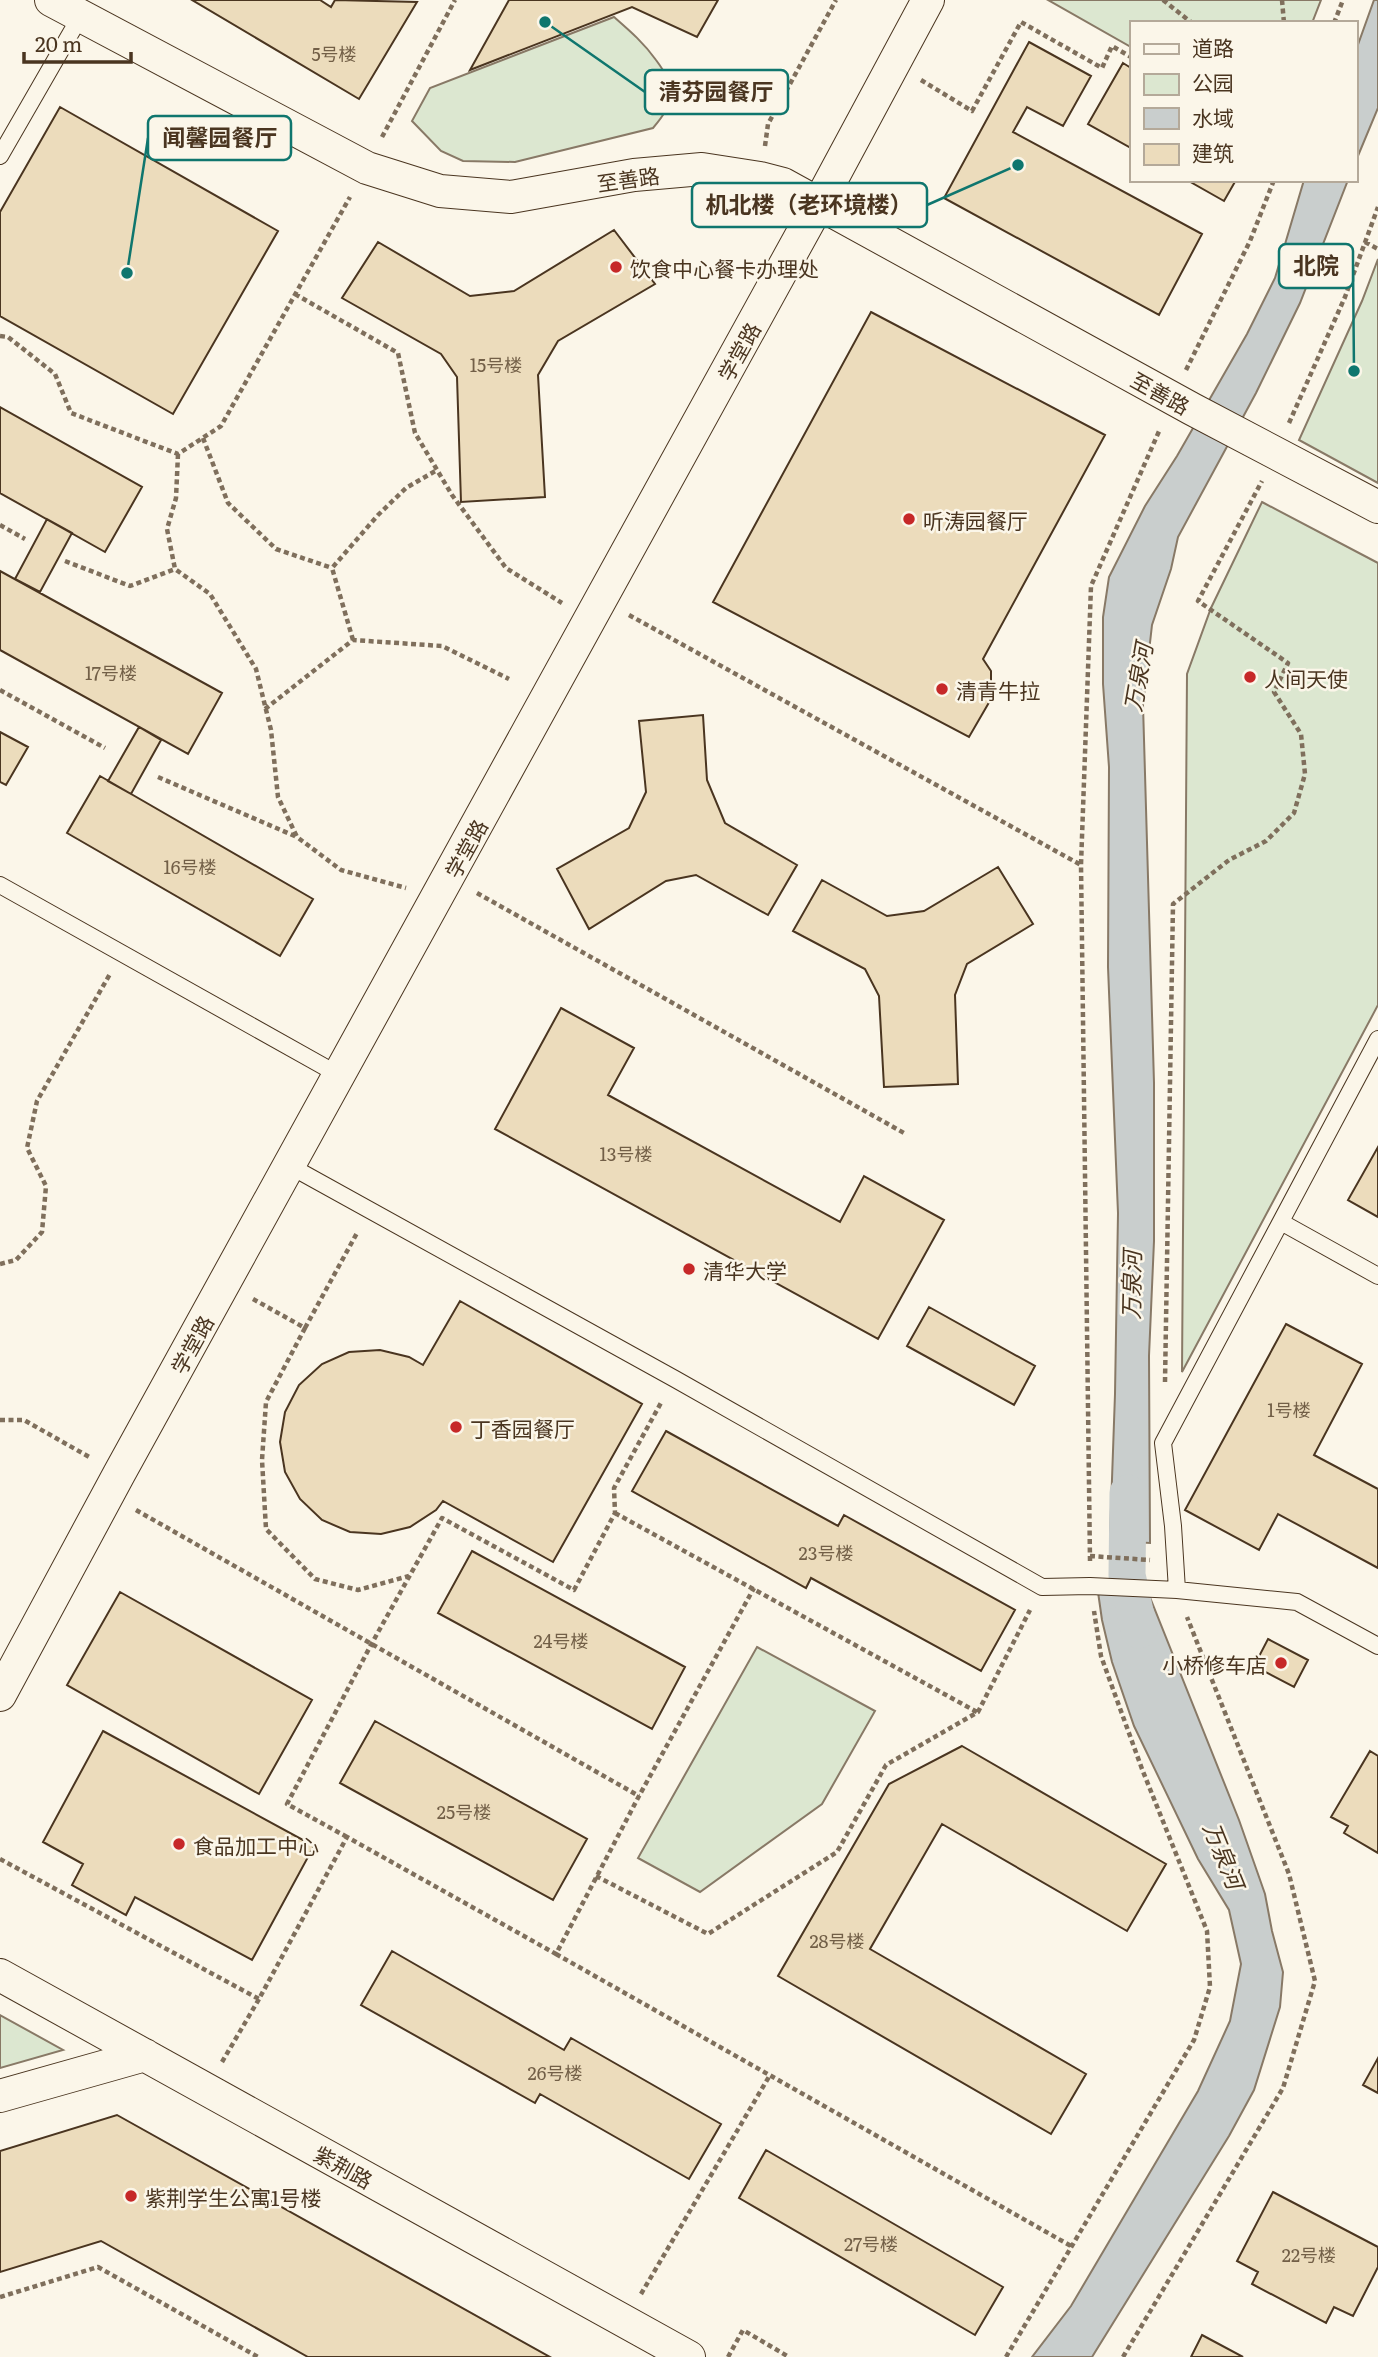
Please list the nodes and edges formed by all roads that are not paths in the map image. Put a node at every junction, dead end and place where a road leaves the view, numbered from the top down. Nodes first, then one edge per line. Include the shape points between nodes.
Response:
1 (51, 0) edge
2 (928, 0) edge
3 (80, 17) junction
4 (7, 129) edge
5 (0, 156) edge
6 (819, 203) junction
7 (1378, 507) edge
8 (0, 885) edge
9 (1378, 1039) edge
10 (339, 1074) junction
11 (289, 1166) junction
12 (1281, 1222) junction
13 (1378, 1276) edge
14 (1177, 1590) junction
15 (1378, 1646) edge
16 (0, 1695) edge
17 (0, 1975) edge
18 (145, 2055) junction
19 (0, 2096) edge
20 (689, 2357) edge

1 - 3 street, 至善路
2 - 6 street, 学堂路
3 - 4 lane
3 - 6 street, 至善路 via 367,168 440,191 511,197 634,175 702,169 783,184
4 - 5 lane
6 - 7 street, 至善路
6 - 10 street, 学堂路
8 - 10 lane
9 - 12 lane
10 - 11 street, 学堂路
11 - 14 lane via 1042,1587
11 - 16 street, 学堂路
12 - 13 lane
12 - 14 lane via 1163,1443
14 - 15 lane via 1297,1602
17 - 18 street, 紫荆路
18 - 19 street
18 - 20 street, 紫荆路

